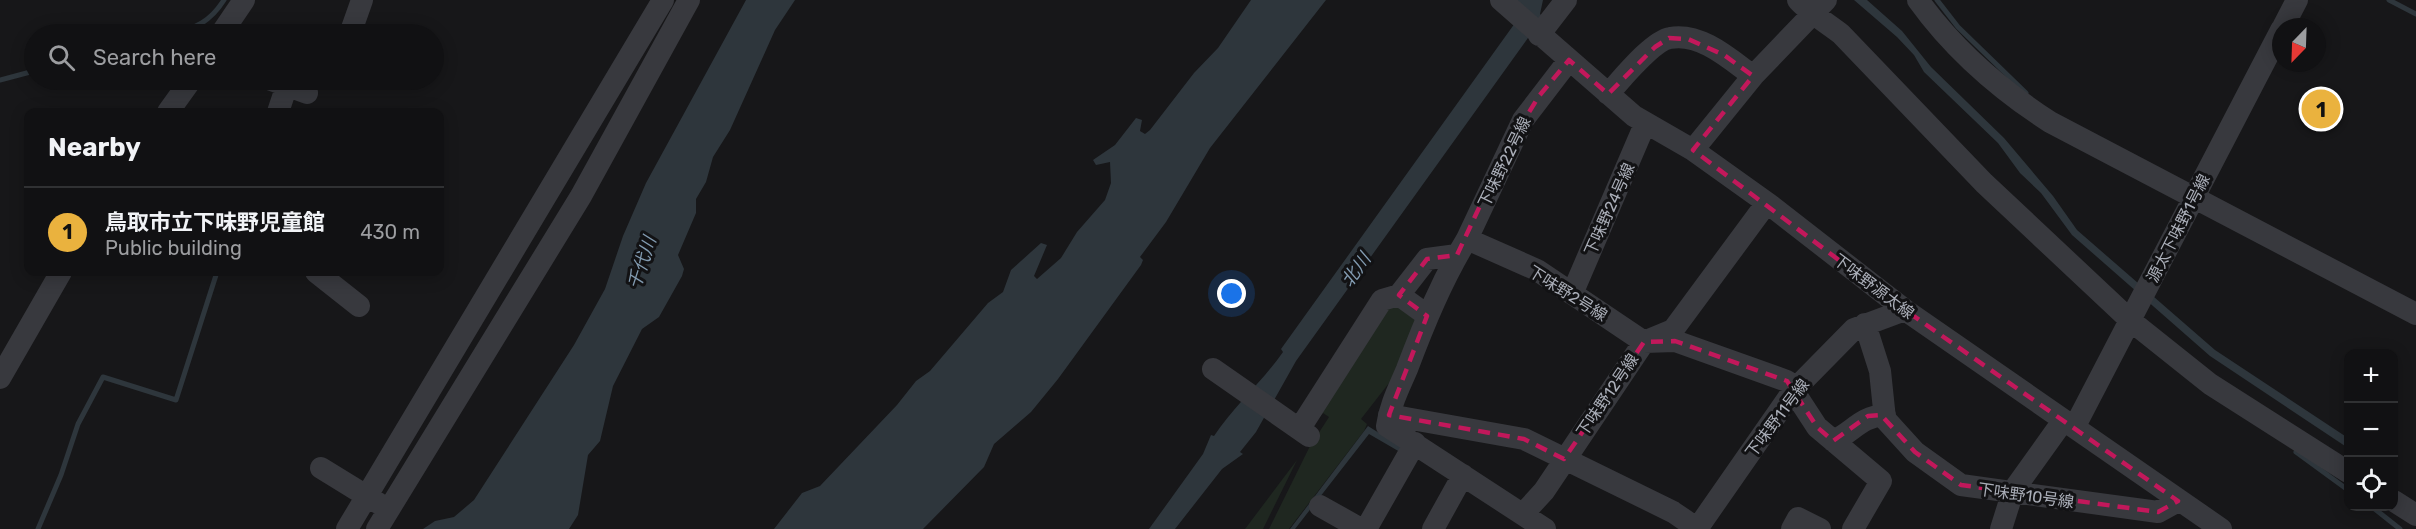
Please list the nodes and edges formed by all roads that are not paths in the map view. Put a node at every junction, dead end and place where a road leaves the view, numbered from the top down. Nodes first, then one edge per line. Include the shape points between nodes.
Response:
1 (244, 0) edge
2 (362, 0) edge
3 (663, 0) edge
4 (689, 0) edge
5 (1566, 0) edge
6 (1918, 0) edge
7 (2297, 0) edge
8 (1813, 4) edge
9 (1506, 5) edge
10 (2287, 18) edge
11 (228, 24) edge
12 (354, 24) edge
13 (1538, 34) junction
14 (2272, 47) edge
15 (1569, 60) junction
16 (1753, 76) junction
17 (184, 90) edge
18 (286, 90) edge
19 (1608, 94) junction
20 (171, 108) edge
21 (279, 108) edge
22 (1646, 124) junction
23 (1693, 150) junction
24 (2194, 197) junction
25 (1766, 204) junction
26 (1462, 247) junction
27 (59, 276) edge
28 (321, 276) edge
29 (1572, 294) junction
30 (1399, 295) junction
31 (359, 306) dead end
32 (1905, 310) junction
33 (2135, 314) junction
34 (2416, 314) edge
35 (1428, 316) junction
36 (1866, 324) junction
37 (1644, 342) junction
38 (1213, 369) dead end
39 (0, 378) edge
40 (1793, 391) junction
41 (1389, 415) junction
42 (1885, 415) junction
43 (2069, 423) junction
44 (1833, 441) junction
45 (1415, 443) junction
46 (1564, 459) junction
47 (321, 468) dead end
48 (2344, 469) edge
49 (1463, 475) junction
50 (2013, 490) junction
51 (367, 496) junction
52 (2178, 501) junction
53 (2398, 504) edge
54 (1320, 506) dead end
55 (387, 509) junction
56 (1523, 514) junction
57 (2416, 515) edge
58 (347, 529) edge
59 (377, 529) edge
60 (1361, 529) edge
61 (1366, 529) edge
62 (1433, 529) edge
63 (1545, 529) edge
64 (1698, 529) edge
65 (1792, 529) edge
66 (1820, 529) edge
67 (1853, 529) edge
68 (2001, 529) edge
69 (2160, 529) edge
70 (2221, 529) edge

1 - 11 street
2 - 12 street
3 - 51 street
4 - 55 street via 581,196
5 - 13 street
6 - 24 street via 1977,67 2020,102 2050,122
7 - 10 street, 源太下味野1号線
8 - 16 street
8 - 33 street via 1984,183
9 - 13 street, 下味野源太線
13 - 15 street, 下味野源太線
14 - 24 street, 源太下味野1号線
15 - 19 street, 下味野源太線
15 - 26 street, 下味野22号線 via 1522,120
16 - 19 street via 1704,43 1669,38
16 - 23 street
17 - 20 street
18 - 21 street
19 - 22 street, 下味野源太線
22 - 23 street, 下味野源太線
22 - 29 street, 下味野24号線
23 - 25 street, 下味野源太線
24 - 33 street, 源太下味野1号線
24 - 34 street
25 - 32 street, 下味野源太線
25 - 37 street, 下味野12号線 via 1673,330
26 - 29 street, 下味野2号線 via 1537,270
26 - 30 street via 1424,261
26 - 35 street
27 - 39 street
28 - 31 street
29 - 37 street, 下味野2号線
30 - 35 street
30 - 38 street via 1382,300 1372,311 1297,426
32 - 36 street, 下味野11号線
32 - 43 street, 下味野源太線
33 - 43 street, 源太下味野1号線
33 - 48 street via 2210,384
35 - 41 street
36 - 40 street, 下味野11号線 via 1854,329
36 - 42 street via 1880,371
37 - 40 street via 1675,341 1787,381
37 - 46 street, 下味野12号線
40 - 44 street via 1817,427
40 - 64 street, 下味野11号線
41 - 45 street via 1387,426
41 - 46 street via 1524,439
42 - 44 street via 1868,416
42 - 50 street, 下味野10号線 via 1915,452 1961,485
43 - 50 street, 源太下味野1号線
43 - 52 street, 下味野源太線
44 - 67 street via 1881,481
45 - 49 street
45 - 61 street
46 - 56 street, 下味野12号線 via 1544,491
46 - 64 street via 1673,512
47 - 51 street
49 - 56 street
49 - 62 street
50 - 52 street, 下味野10号線 via 2158,512
50 - 68 street, 源太下味野1号線
51 - 55 street
51 - 58 street
52 - 69 street
52 - 70 street, 下味野源太線
53 - 57 street
54 - 60 street
55 - 59 street
56 - 63 street
65 - 66 street via 1798,518

